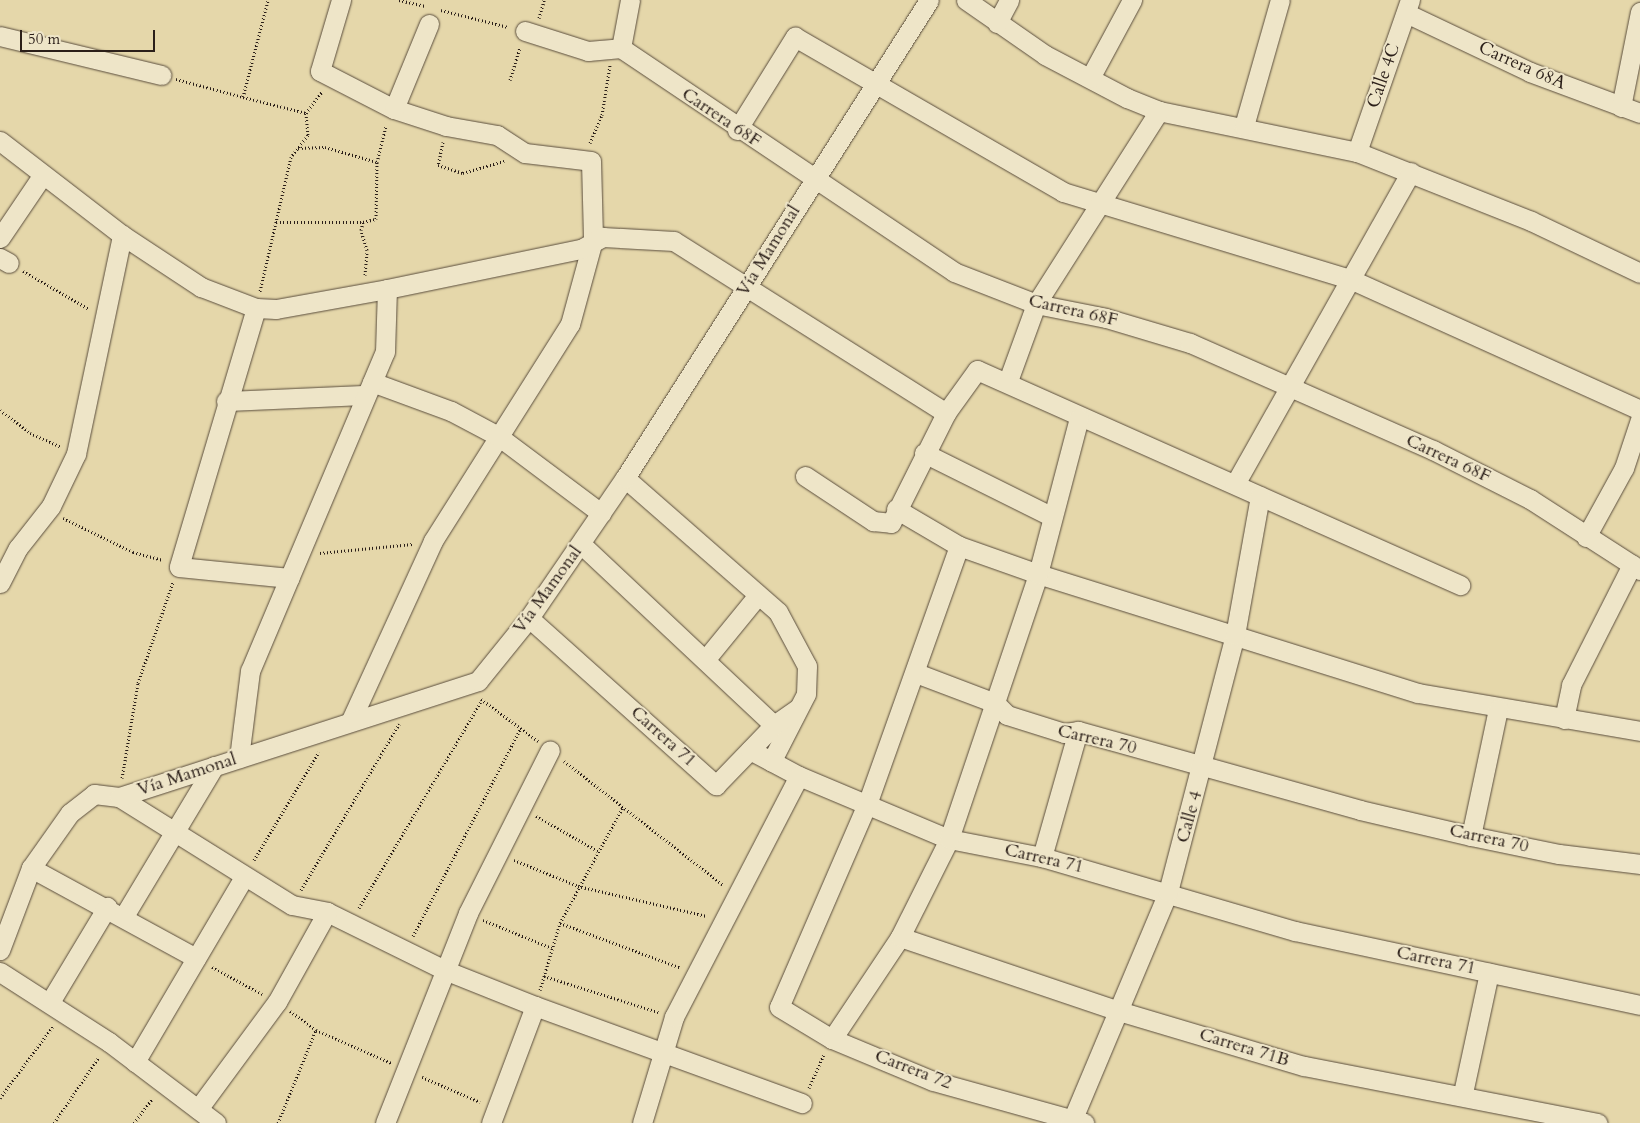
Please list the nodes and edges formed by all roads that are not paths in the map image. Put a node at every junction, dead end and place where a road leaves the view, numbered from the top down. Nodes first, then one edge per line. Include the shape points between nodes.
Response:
1 (341, 0) edge
2 (630, 0) edge
3 (966, 0) edge
4 (1009, 0) edge
5 (1132, 0) edge
6 (1280, 0) edge
7 (921, 2) edge
8 (1408, 6) edge
9 (1640, 12) edge
10 (997, 23) junction
11 (430, 24) dead end
12 (525, 31) road end
13 (0, 36) edge
14 (616, 49) junction
15 (161, 75) road end
16 (1090, 78) junction
17 (874, 85) junction
18 (1621, 107) junction
19 (392, 108) junction
20 (1160, 111) junction
21 (1640, 113) edge
22 (1244, 126) junction
23 (737, 130) junction
24 (0, 141) edge
25 (1357, 152) junction
26 (1411, 172) junction
27 (42, 176) junction
28 (813, 180) junction
29 (1102, 204) junction
30 (122, 235) junction
31 (0, 238) edge
32 (594, 240) junction
33 (1640, 273) edge
34 (1350, 279) junction
35 (747, 287) junction
36 (387, 289) junction
37 (1036, 304) junction
38 (256, 308) junction
39 (1008, 381) junction
40 (1286, 387) junction
41 (369, 389) junction
42 (226, 401) junction
43 (1640, 410) edge
44 (946, 413) junction
45 (1079, 418) junction
46 (1640, 420) edge
47 (498, 436) junction
48 (924, 453) junction
49 (806, 476) dead end
50 (625, 478) junction
51 (1235, 484) junction
52 (1260, 496) junction
53 (896, 509) junction
54 (601, 513) junction
55 (1051, 516) junction
56 (1586, 536) junction
57 (581, 544) junction
58 (959, 546) junction
59 (1636, 567) edge
60 (1038, 574) junction
61 (289, 578) junction
62 (0, 583) edge
63 (1460, 585) dead end
64 (758, 596) junction
65 (530, 618) junction
66 (1235, 635) junction
67 (705, 660) junction
68 (916, 673) junction
69 (995, 703) junction
70 (799, 708) junction
71 (1498, 709) junction
72 (1564, 719) junction
73 (343, 723) junction
74 (774, 725) junction
75 (1640, 731) edge
76 (1078, 732) junction
77 (550, 750) road end
78 (750, 750) junction
79 (239, 758) junction
80 (771, 762) junction
81 (214, 766) junction
82 (1204, 768) junction
83 (799, 776) junction
84 (119, 797) junction
85 (867, 804) junction
86 (176, 832) junction
87 (1471, 836) junction
88 (949, 838) junction
89 (1042, 857) junction
90 (1640, 864) edge
91 (31, 868) junction
92 (244, 877) junction
93 (1168, 892) junction
94 (106, 907) junction
95 (327, 912) junction
96 (124, 916) junction
97 (900, 937) junction
98 (0, 950) edge
99 (196, 958) junction
100 (447, 971) junction
101 (0, 972) edge
102 (1489, 973) junction
103 (1640, 1005) edge
104 (535, 1006) junction
105 (57, 1007) junction
106 (1119, 1011) junction
107 (832, 1039) junction
108 (662, 1054) junction
109 (135, 1062) junction
110 (1463, 1093) junction
111 (802, 1103) road end
112 (198, 1109) junction
113 (493, 1116) edge
114 (1076, 1122) edge
115 (216, 1123) edge
116 (385, 1123) edge
117 (642, 1123) edge
118 (1598, 1123) edge

1 - 19 street via 320,72
2 - 14 street
3 - 10 street
4 - 10 street
5 - 16 street
6 - 22 street
7 - 17 street, Vía Mamonal
8 - 18 street, Carrera 68A via 1530,72
8 - 25 street, Calle 4C
9 - 18 street
10 - 16 street via 1045,55
11 - 19 street
12 - 14 street via 588,51
13 - 15 street
14 - 23 street, Carrera 68F
16 - 20 street
17 - 23 street via 795,37
17 - 28 street, Vía Mamonal
17 - 29 street via 1014,167 1063,192
18 - 21 street, Carrera 68A
19 - 32 street via 446,126 497,135 526,153 591,161
20 - 22 street
20 - 29 street
22 - 25 street
23 - 28 street, Carrera 68F
24 - 27 street
25 - 26 street
26 - 33 street via 1531,221
26 - 34 street
27 - 30 street
27 - 31 street
28 - 35 street, Vía Mamonal
28 - 37 street, Carrera 68F via 954,272
29 - 34 street
29 - 37 street
30 - 38 street via 201,287
30 - 62 street via 76,454 48,510 18,548
32 - 35 street via 638,236 674,242
32 - 36 street via 581,249
32 - 47 street via 570,324
34 - 40 street
34 - 43 street
35 - 44 street
35 - 50 street, Vía Mamonal
36 - 38 street via 276,309
36 - 41 street via 386,344
37 - 39 street
37 - 40 street, Carrera 68F via 1106,318 1190,343
38 - 42 street
39 - 44 street via 977,370
39 - 45 street
40 - 51 street
40 - 56 street, Carrera 68F via 1521,494
41 - 42 street
41 - 47 street via 451,411
41 - 61 street
42 - 61 street via 180,563
44 - 48 street
45 - 51 street
45 - 55 street
46 - 56 street via 1624,468
47 - 54 street
47 - 73 street via 433,542
48 - 53 street
48 - 55 street
49 - 53 street via 873,521 891,524
50 - 54 street, Vía Mamonal
50 - 64 street
51 - 52 street
52 - 63 street
52 - 66 street, Calle 4
53 - 58 street
54 - 57 street, Vía Mamonal
55 - 60 street
56 - 59 street, Carrera 68F
57 - 65 street, Vía Mamonal
57 - 67 street
58 - 60 street
58 - 68 street
59 - 72 street via 1571,685
60 - 66 street
60 - 69 street
61 - 79 street via 250,671
64 - 67 street
64 - 70 street via 778,612 807,666 806,694
65 - 73 street, Vía Mamonal via 478,681
65 - 78 street, Carrera 71 via 716,785
66 - 71 street via 1418,693
66 - 82 street, Calle 4
67 - 74 street
68 - 69 street, Carrera 70
68 - 85 street
69 - 76 street, Carrera 70 via 1007,715 1064,733
69 - 88 street
70 - 74 street
70 - 80 street
71 - 72 street
71 - 87 street
72 - 75 street
73 - 79 street, Vía Mamonal
74 - 78 street
76 - 82 street, Carrera 70
76 - 89 street
77 - 100 street via 468,913
78 - 80 street, Carrera 71
79 - 81 street, Vía Mamonal
80 - 83 street, Carrera 71
81 - 84 street, Vía Mamonal
81 - 86 street
82 - 87 street, Carrera 70
82 - 93 street, Calle 4
83 - 85 street, Carrera 71
83 - 108 street via 694,973
84 - 86 street
84 - 91 street, Vía Mamonal via 94,794 70,813
85 - 88 street, Carrera 71
85 - 107 street, Carrera 72 via 779,1007
86 - 92 street
86 - 96 street
87 - 90 street, Carrera 70 via 1559,854
88 - 89 street, Carrera 71
88 - 97 street
89 - 93 street, Carrera 71
91 - 94 street
91 - 98 street, Vía Mamonal
92 - 95 street via 292,905
92 - 99 street
93 - 102 street, Carrera 71 via 1295,931
93 - 106 street, Calle 4
94 - 96 street
94 - 105 street
95 - 100 street
95 - 112 street via 277,1002
96 - 99 street
97 - 106 street, Carrera 71B
97 - 107 street
99 - 109 street
100 - 104 street
100 - 116 street
101 - 105 street
102 - 103 street, Carrera 71
102 - 110 street
104 - 108 street
104 - 113 street
105 - 109 street
106 - 110 street, Carrera 71B via 1304,1066
106 - 114 street, Calle 4
107 - 114 street, Carrera 72 via 933,1081
108 - 111 street
108 - 117 street
109 - 112 street
110 - 118 street, Carrera 71B
112 - 115 street

